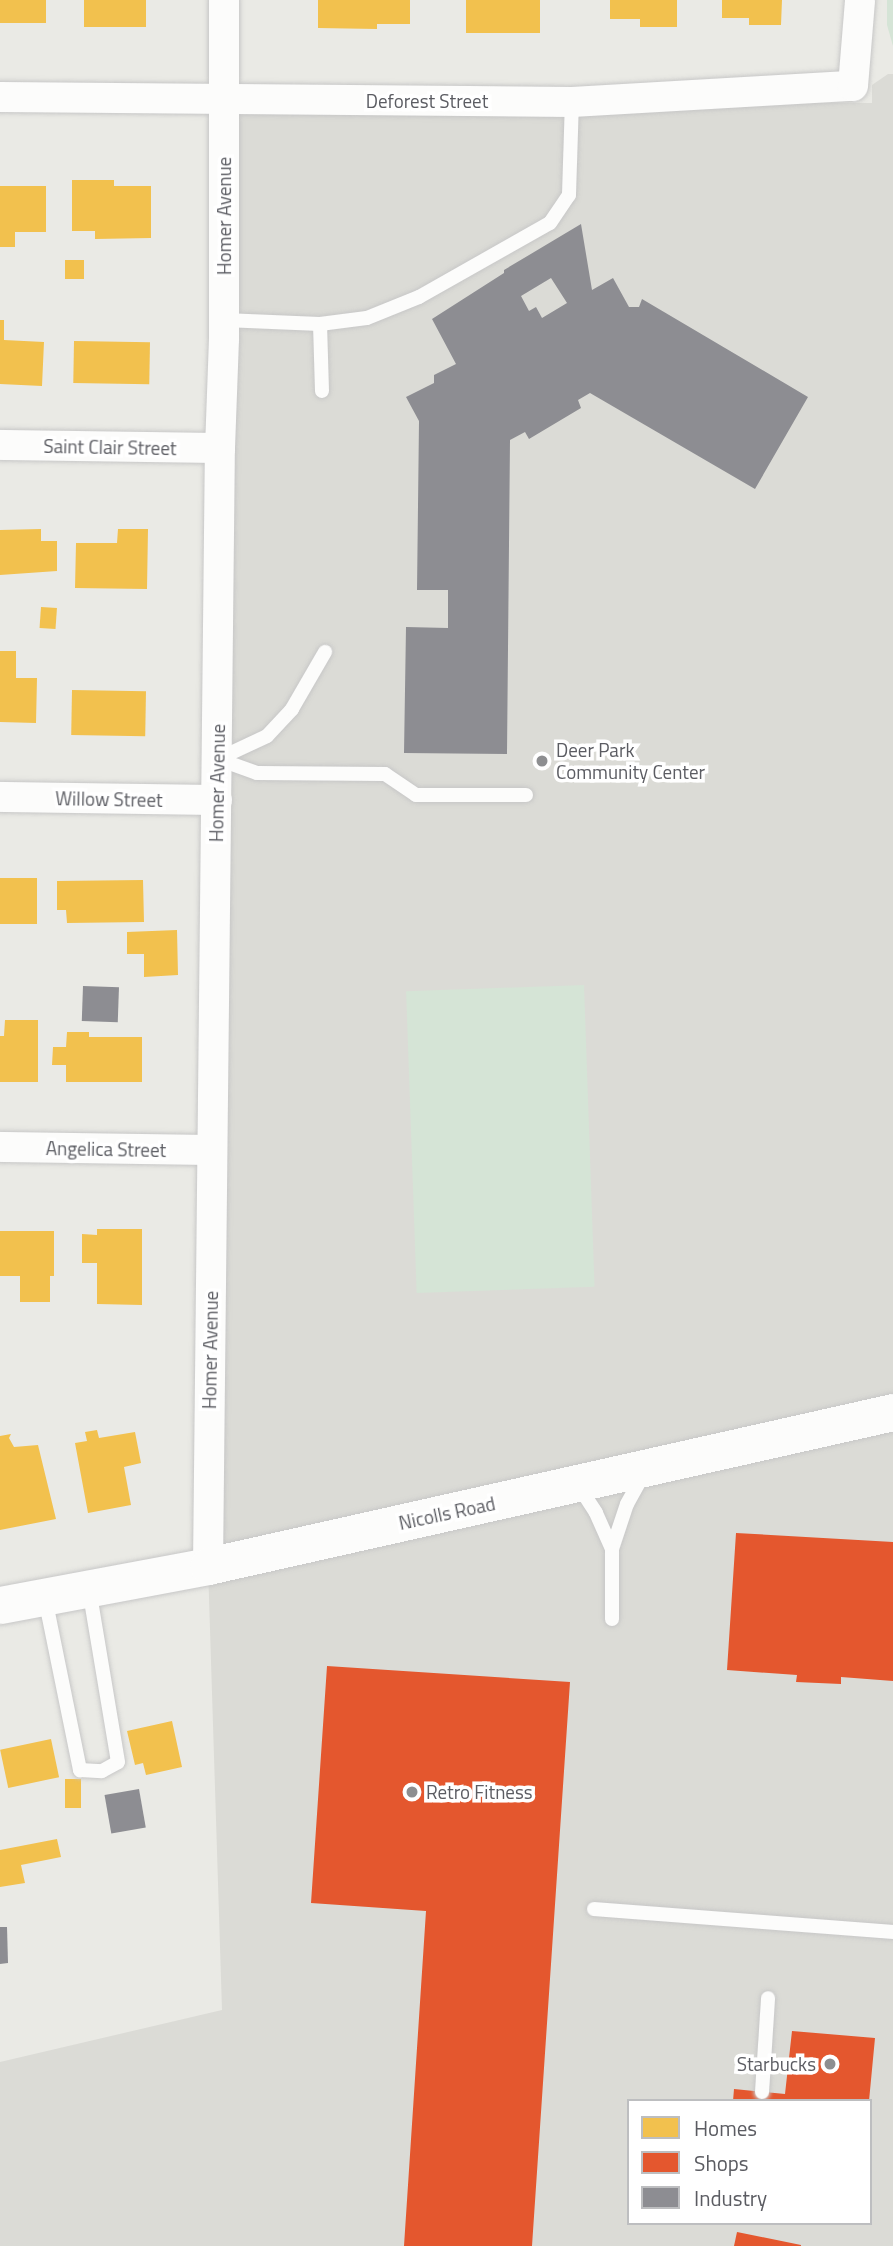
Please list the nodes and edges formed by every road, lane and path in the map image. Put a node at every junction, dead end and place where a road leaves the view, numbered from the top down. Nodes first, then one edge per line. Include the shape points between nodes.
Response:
1 (224, 0) edge
2 (860, 0) edge
3 (0, 97) edge
4 (223, 100) junction
5 (572, 102) junction
6 (224, 320) junction
7 (320, 324) junction
8 (321, 391) dead end
9 (0, 445) edge
10 (220, 448) junction
11 (325, 652) dead end
12 (218, 759) junction
13 (526, 794) dead end
14 (0, 797) edge
15 (217, 800) junction
16 (0, 1147) edge
17 (212, 1150) junction
18 (893, 1412) edge
19 (646, 1469) junction
20 (577, 1484) junction
21 (612, 1549) junction
22 (208, 1566) junction
23 (89, 1588) junction
24 (44, 1596) junction
25 (0, 1605) edge
26 (612, 1619) dead end
27 (594, 1909) dead end
28 (893, 1932) edge
29 (768, 1998) dead end
30 (762, 2092) dead end

1 - 4 street, Homer Avenue
2 - 5 street, Deforest Street via 853,86
3 - 4 street, Deforest Street
4 - 5 street, Deforest Street
4 - 6 street, Homer Avenue
5 - 7 lane via 569,195 551,223 419,297 367,318
6 - 7 lane
6 - 10 street, Homer Avenue
7 - 8 lane
9 - 10 street, Saint Clair Street
10 - 12 street, Homer Avenue
11 - 12 lane via 292,709 267,736
12 - 13 lane via 257,773 385,774 416,795
12 - 15 street, Homer Avenue
14 - 15 street, Willow Street
15 - 17 street, Homer Avenue
16 - 17 street, Angelica Street
17 - 22 street, Homer Avenue
18 - 19 street, Nicolls Road
19 - 20 street, Nicolls Road
19 - 21 lane via 626,1504
20 - 21 lane
20 - 22 street, Nicolls Road
21 - 26 lane
22 - 23 street, Nicolls Road
23 - 24 street, Nicolls Road
23 - 24 lane via 118,1762 102,1771 80,1770
24 - 25 street, Nicolls Road
27 - 28 lane
29 - 30 lane

